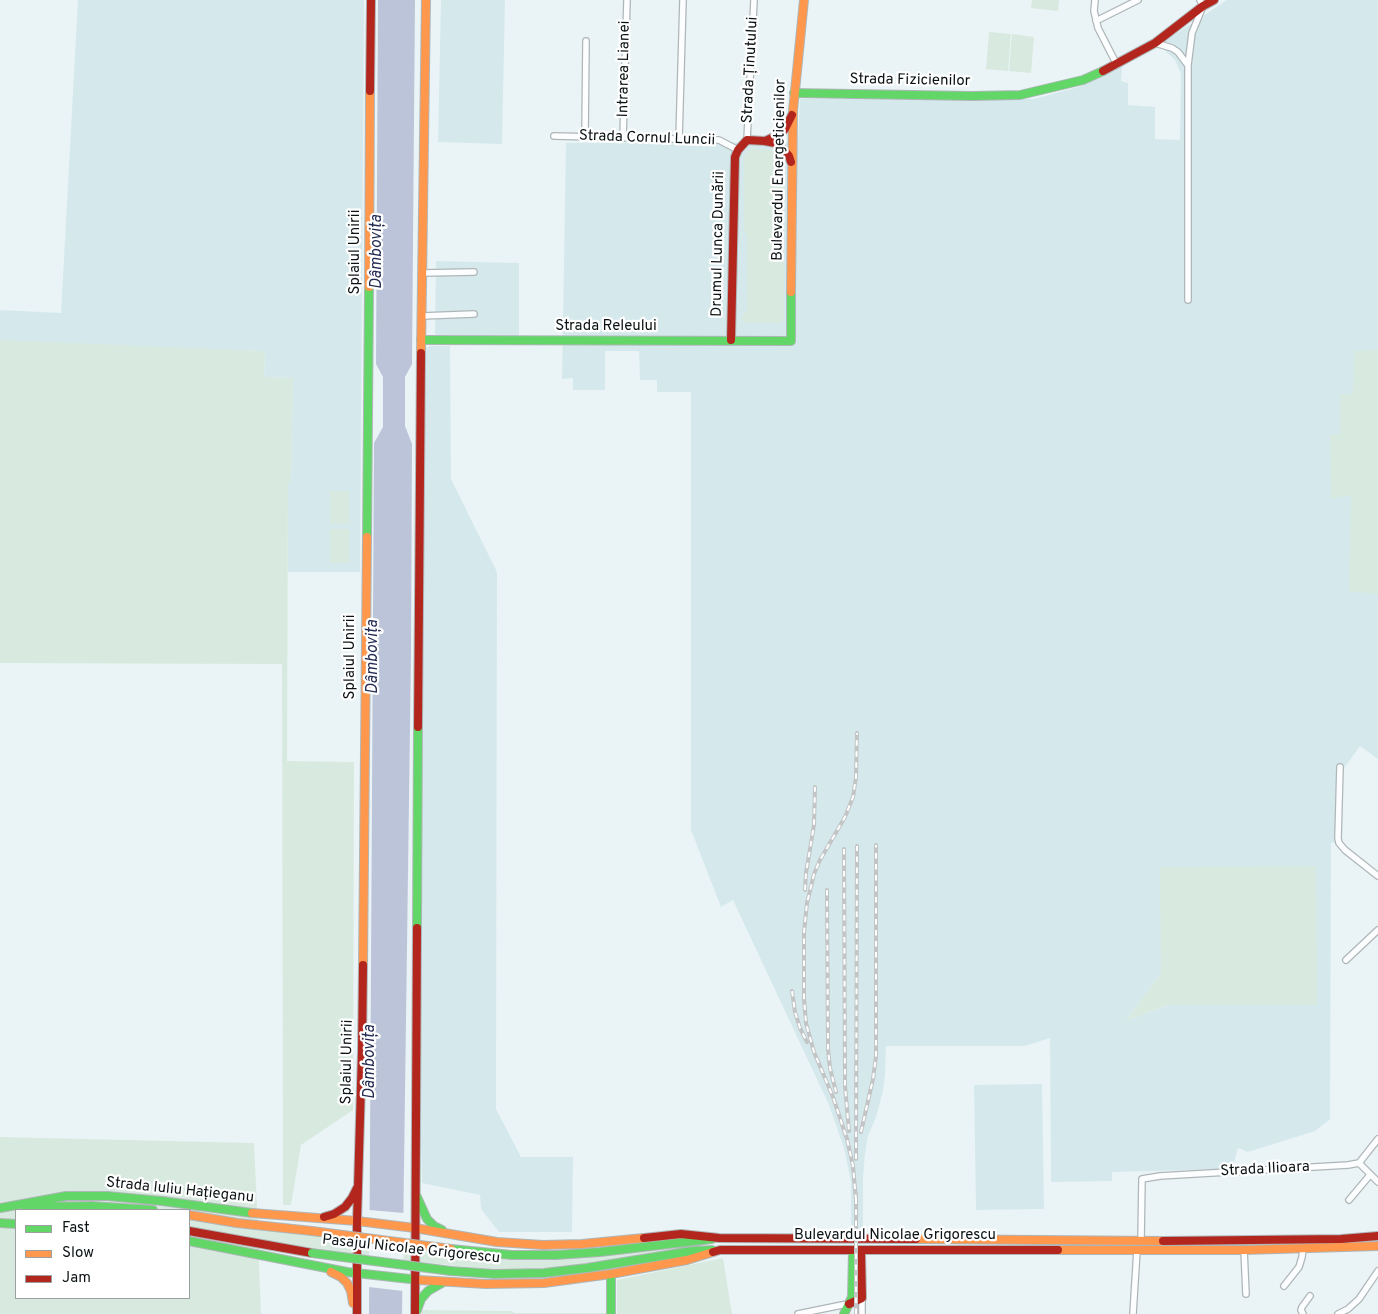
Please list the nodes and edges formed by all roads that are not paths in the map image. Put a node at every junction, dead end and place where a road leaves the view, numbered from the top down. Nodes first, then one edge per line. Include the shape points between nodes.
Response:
1 (371, 0) edge
2 (426, 0) edge
3 (626, 0) edge
4 (683, 0) edge
5 (754, 0) edge
6 (804, 0) edge
7 (1095, 0) edge
8 (1138, 0) edge
9 (1214, 0) edge
10 (1204, 2) edge
11 (1097, 24) junction
12 (586, 41) dead end
13 (1155, 43) junction
14 (1117, 65) junction
15 (1188, 65) junction
16 (794, 93) junction
17 (793, 111) junction
18 (554, 136) dead end
19 (585, 137) junction
20 (623, 138) junction
21 (679, 139) junction
22 (748, 140) junction
23 (765, 140) junction
24 (738, 150) junction
25 (792, 164) junction
26 (474, 272) dead end
27 (422, 273) junction
28 (1188, 300) dead end
29 (474, 314) dead end
30 (422, 316) junction
31 (421, 340) junction
32 (731, 340) junction
33 (791, 341) joint
34 (1340, 767) dead end
35 (1378, 876) edge
36 (1378, 930) edge
37 (1346, 960) dead end
38 (1378, 1139) edge
39 (1359, 1163) junction
40 (1370, 1175) junction
41 (1378, 1182) edge
42 (358, 1186) junction
43 (415, 1193) junction
44 (1349, 1200) dead end
45 (0, 1208) edge
46 (136, 1209) edge
47 (190, 1216) edge
48 (322, 1218) junction
49 (357, 1221) junction
50 (0, 1222) edge
51 (15, 1223) edge
52 (415, 1228) junction
53 (190, 1231) edge
54 (454, 1235) junction
55 (1378, 1236) edge
56 (719, 1238) junction
57 (1141, 1240) junction
58 (190, 1241) edge
59 (1378, 1246) edge
60 (1303, 1249) junction
61 (720, 1250) junction
62 (857, 1250) junction
63 (1137, 1250) junction
64 (1244, 1250) junction
65 (322, 1268) junction
66 (1378, 1272) edge
67 (356, 1273) junction
68 (611, 1274) junction
69 (414, 1280) junction
70 (446, 1282) junction
71 (1284, 1286) dead end
72 (1246, 1294) dead end
73 (1310, 1296) dead end
74 (862, 1298) junction
75 (849, 1304) junction
76 (356, 1314) edge
77 (415, 1314) edge
78 (611, 1314) edge
79 (798, 1314) edge
80 (844, 1314) edge
81 (862, 1314) edge
82 (1133, 1314) edge
83 (1303, 1314) edge
84 (1338, 1314) edge

1 - 42 main road, Splaiul Unirii via 362,1051
2 - 27 main road
3 - 20 street, Intrarea Lianei
4 - 21 street
5 - 22 street, Strada Ținutului
6 - 16 main road, Bulevardul Energeticienilor
7 - 11 street
8 - 11 street
9 - 10 main road, Strada Fizicienilor
10 - 13 main road, Strada Fizicienilor
10 - 15 street via 1192,33
11 - 14 street
12 - 19 street
13 - 14 main road, Strada Fizicienilor
13 - 15 street via 1172,48
14 - 16 main road, Strada Fizicienilor via 1066,88 1033,96
15 - 28 street
16 - 17 main road, Bulevardul Energeticienilor
17 - 23 main road via 785,129 774,138
17 - 25 main road, Bulevardul Energeticienilor
18 - 19 street, Strada Cornul Luncii
19 - 20 street, Strada Cornul Luncii
20 - 21 street, Strada Cornul Luncii
21 - 24 street, Strada Cornul Luncii via 719,140
22 - 23 main road
22 - 24 main road
23 - 25 main road via 781,147
24 - 32 main road, Drumul Lunca Dunării via 734,163
25 - 33 main road, Bulevardul Energeticienilor
26 - 27 street
27 - 30 main road
29 - 30 street
30 - 31 main road
31 - 32 main road, Strada Releului
31 - 43 main road
32 - 33 main road, Strada Releului
34 - 35 street via 1339,843
36 - 37 street
38 - 39 street
39 - 40 street
39 - 57 street, Strada Ilioara via 1142,1179
40 - 41 street
40 - 44 street
42 - 48 main road via 344,1207
42 - 49 main road, Splaiul Unirii
43 - 52 main road
43 - 54 main road via 429,1223
45 - 46 main road via 87,1206
45 - 48 main road, Strada Iuliu Hațieganu via 66,1196 108,1196
47 - 56 main road, Pasajul Nicolae Grigorescu, bridge via 523,1255 600,1252
48 - 49 main road, Strada Iuliu Hațieganu
49 - 52 main road, Strada Iuliu Hațieganu
49 - 67 main road, Splaiul Unirii
50 - 51 main road
52 - 54 main road, Bulevardul Nicolae Grigorescu
52 - 69 main road
53 - 61 main road, Pasajul Nicolae Grigorescu, bridge via 312,1253 494,1274 544,1273 692,1251
54 - 56 main road, Bulevardul Nicolae Grigorescu via 543,1245 672,1235
55 - 57 main road, Bulevardul Nicolae Grigorescu
56 - 57 main road, Bulevardul Nicolae Grigorescu
57 - 63 main road
58 - 65 main road
59 - 60 main road, Bulevardul Nicolae Grigorescu
60 - 64 main road, Bulevardul Nicolae Grigorescu
60 - 71 street via 1301,1263
61 - 62 main road, Bulevardul Nicolae Grigorescu
61 - 68 main road, Bulevardul Nicolae Grigorescu via 687,1260
62 - 63 main road, Bulevardul Nicolae Grigorescu
62 - 74 main road
62 - 75 main road
63 - 64 main road, Bulevardul Nicolae Grigorescu
63 - 82 street
64 - 72 street
65 - 67 main road
65 - 76 main road via 347,1283
66 - 84 street via 1359,1299
67 - 69 main road, Bulevardul Nicolae Grigorescu
67 - 76 main road, Splaiul Unirii
68 - 70 main road, Bulevardul Nicolae Grigorescu via 544,1283
68 - 78 main road
69 - 70 main road, Bulevardul Nicolae Grigorescu
69 - 77 main road
70 - 77 main road via 428,1291
73 - 83 street via 1302,1307
74 - 75 main road
74 - 81 street
75 - 79 street
75 - 80 main road

